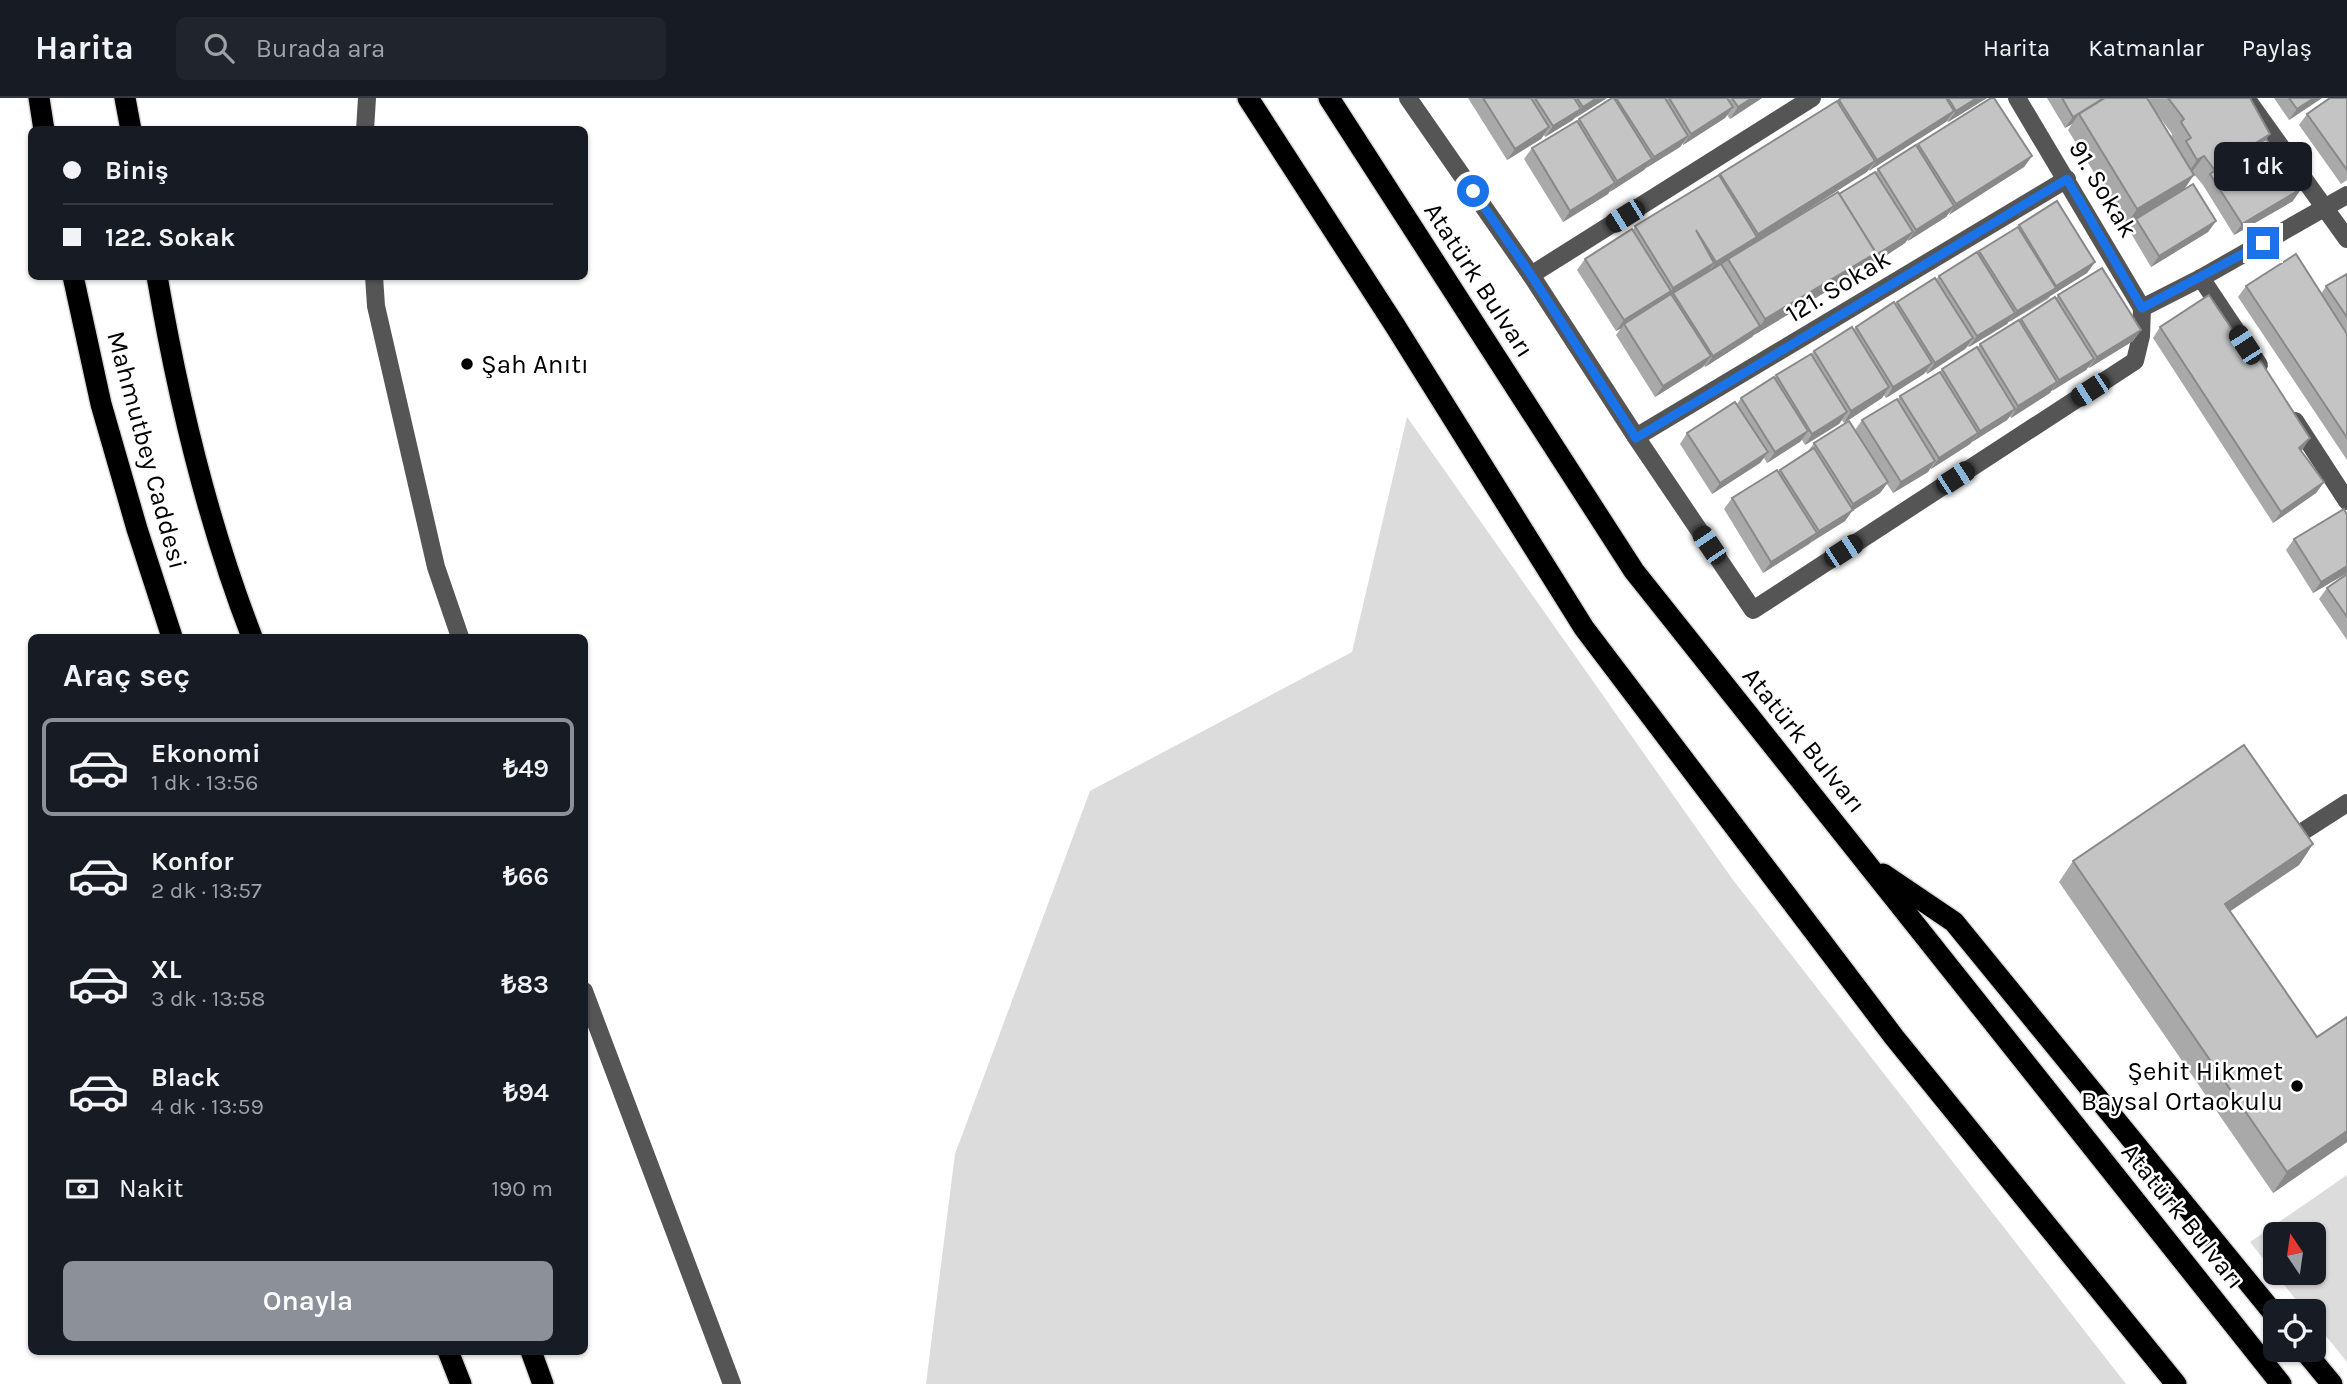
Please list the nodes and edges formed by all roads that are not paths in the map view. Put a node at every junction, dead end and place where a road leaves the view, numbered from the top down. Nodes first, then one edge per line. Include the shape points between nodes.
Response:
1 (39, 98) edge
2 (125, 98) edge
3 (366, 98) edge
4 (1248, 98) edge
5 (1329, 98) edge
6 (1812, 98) edge
7 (2017, 98) edge
8 (2246, 98) edge
9 (1417, 101) edge
10 (43, 126) edge
11 (130, 126) edge
12 (365, 126) edge
13 (2067, 179) junction
14 (2347, 195) edge
15 (2325, 209) junction
16 (2347, 239) edge
17 (1531, 275) junction
18 (2201, 278) junction
19 (74, 280) edge
20 (158, 280) edge
21 (374, 280) edge
22 (2142, 308) junction
23 (2267, 378) edge
24 (2289, 411) edge
25 (1636, 438) junction
26 (2347, 501) edge
27 (171, 634) edge
28 (251, 634) edge
29 (459, 634) edge
30 (2347, 803) edge
31 (2302, 832) edge
32 (1867, 863) junction
33 (588, 1002) edge
34 (2263, 1300) edge
35 (450, 1355) edge
36 (532, 1355) edge
37 (2314, 1362) edge
38 (461, 1384) edge
39 (543, 1384) edge
40 (733, 1384) edge
41 (2176, 1384) edge
42 (2281, 1384) edge
43 (2332, 1384) edge

1 - 10 highway
2 - 11 highway
3 - 12 street
4 - 41 highway via 1584,628 1894,1037
5 - 32 highway, Atatürk Bulvarı via 1634,571
6 - 17 street
7 - 13 street, 91. Sokak
8 - 15 street
9 - 17 street
13 - 22 street, 91. Sokak
13 - 25 street, 121. Sokak
14 - 15 street
15 - 16 street
15 - 18 street
17 - 25 street
18 - 22 street
18 - 23 street
19 - 27 highway, Mahmutbey Caddesi via 101,404
20 - 28 highway, Mahmutbey Caddesi via 190,438
21 - 29 street via 376,306 436,567
22 - 25 street via 2135,361 1753,610
24 - 26 street
30 - 31 street
32 - 34 highway via 1954,922
32 - 42 highway, Atatürk Bulvarı
33 - 40 street
35 - 38 highway
36 - 39 highway
37 - 43 highway

